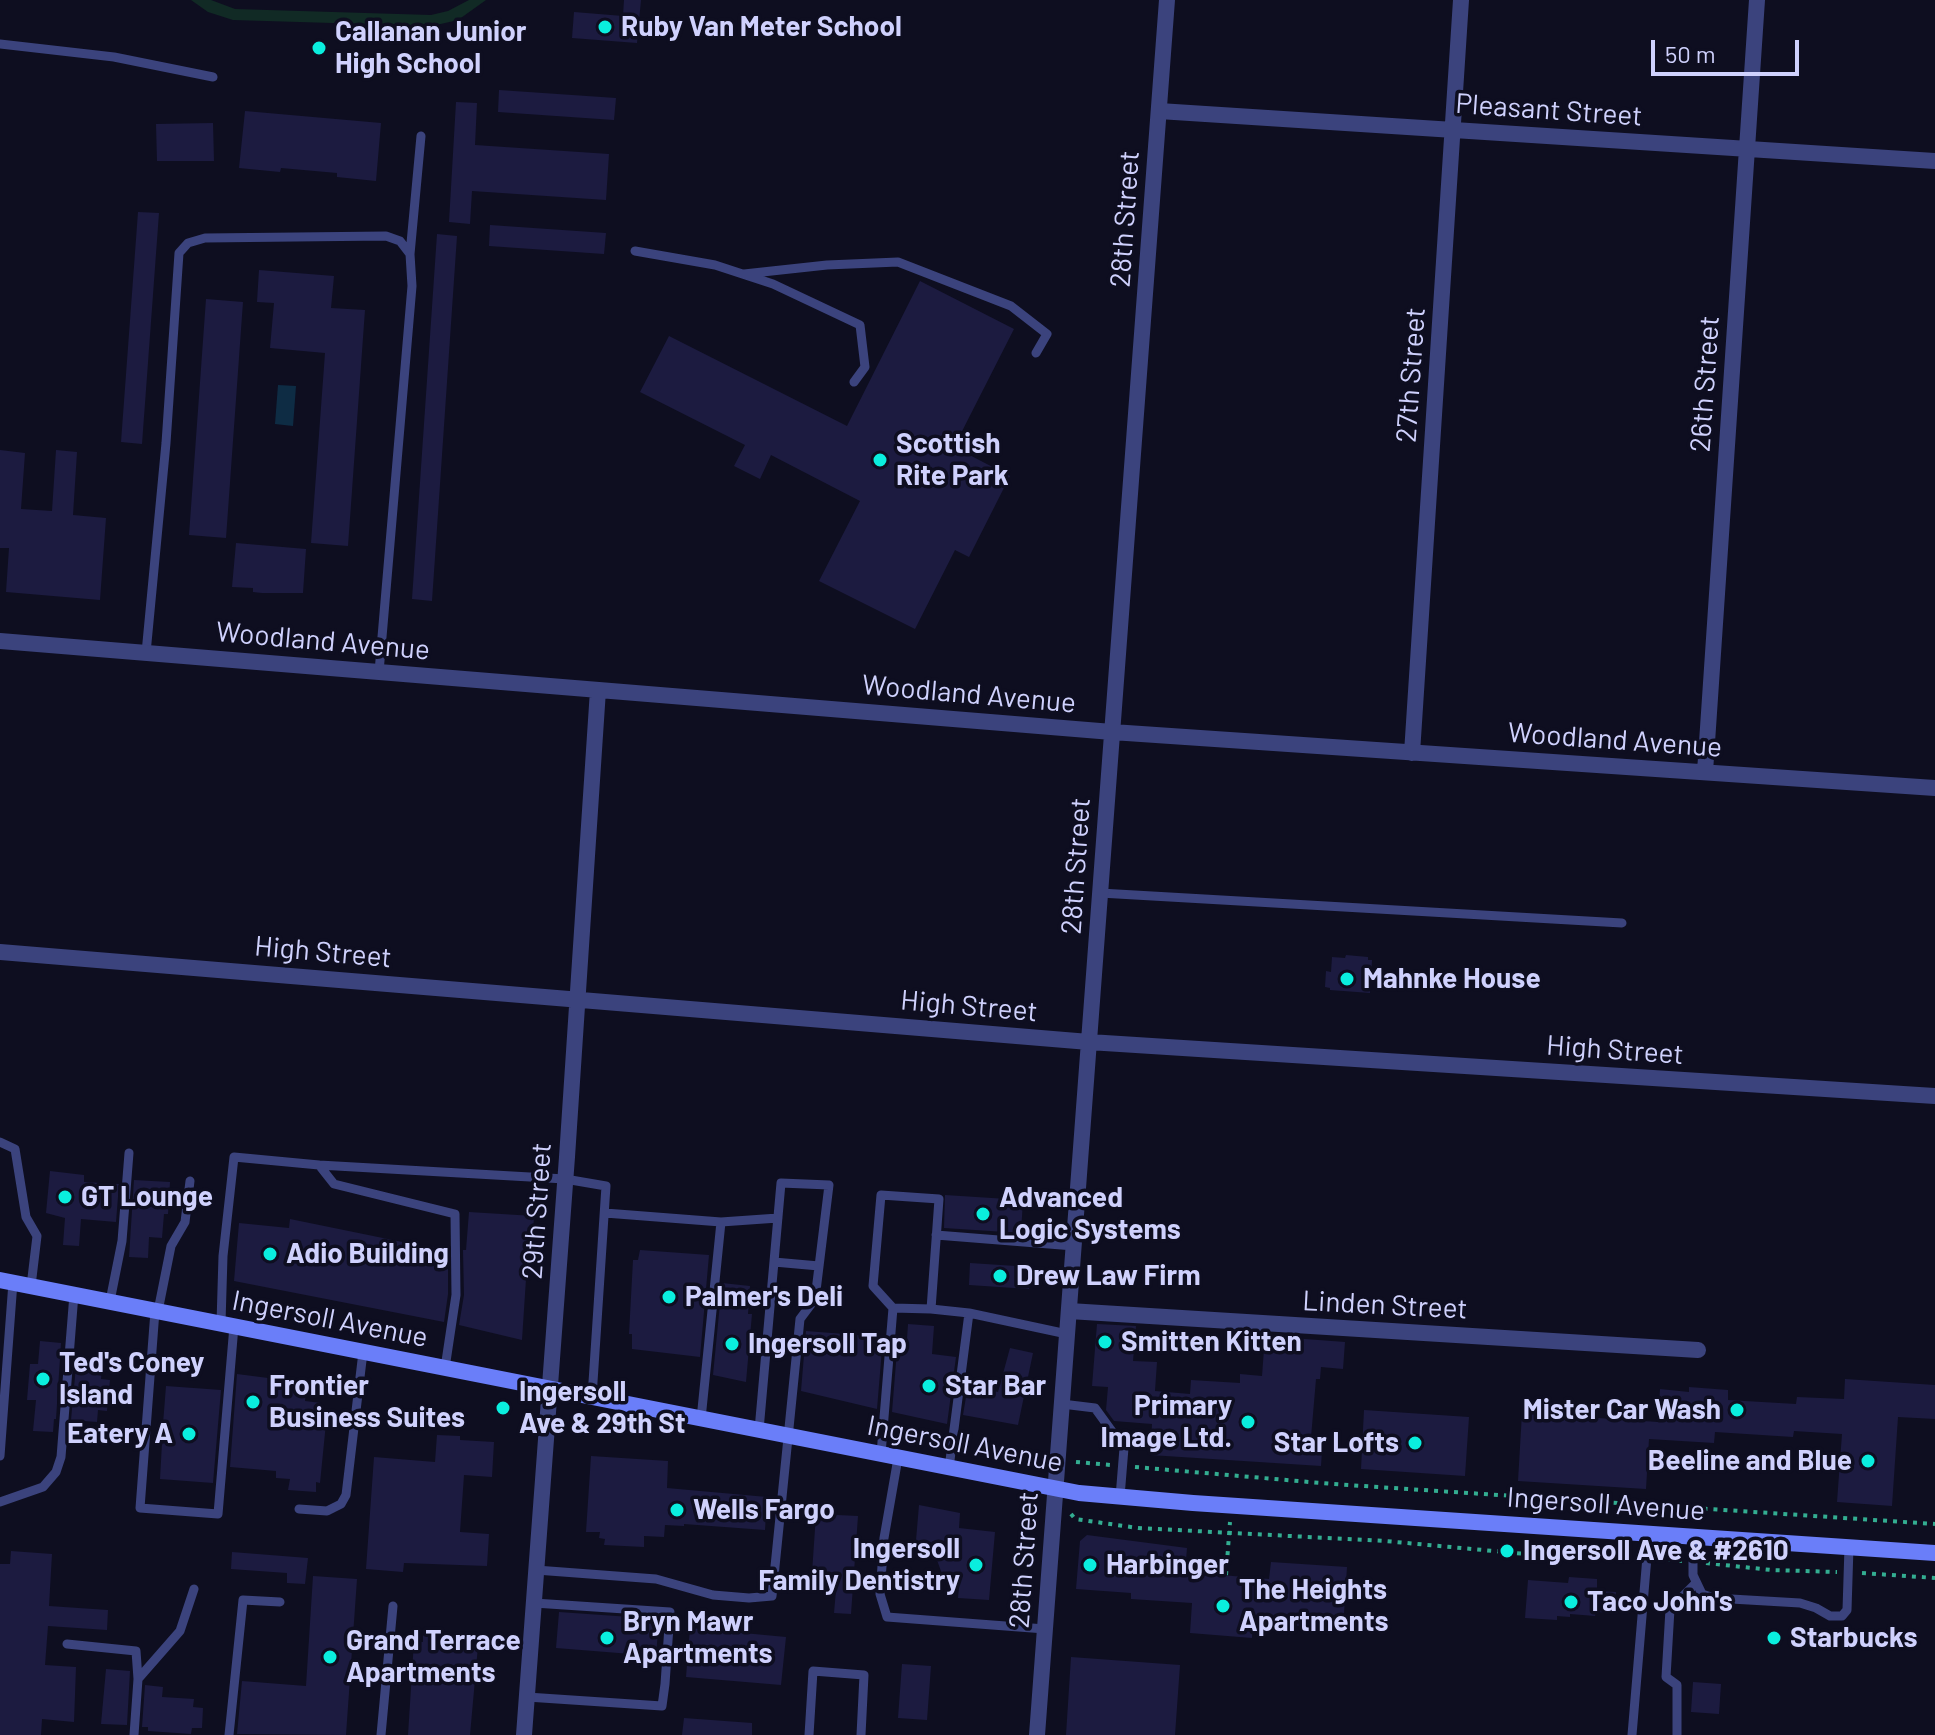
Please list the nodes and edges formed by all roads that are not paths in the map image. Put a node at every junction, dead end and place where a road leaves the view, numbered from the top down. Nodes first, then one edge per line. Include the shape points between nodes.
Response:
1 (1167, 0) edge
2 (1461, 0) edge
3 (1757, 0) edge
4 (0, 44) edge
5 (213, 77) dead end
6 (1159, 111) junction
7 (1453, 130) junction
8 (421, 136) dead end
9 (1747, 149) junction
10 (1935, 161) edge
11 (635, 251) dead end
12 (410, 254) junction
13 (744, 274) junction
14 (1036, 353) dead end
15 (854, 382) dead end
16 (0, 641) edge
17 (146, 653) junction
18 (379, 672) junction
19 (598, 690) junction
20 (1112, 732) junction
21 (1412, 753) junction
22 (1705, 772) junction
23 (1935, 788) edge
24 (1100, 893) junction
25 (1622, 923) dead end
26 (0, 952) edge
27 (577, 999) junction
28 (1089, 1042) junction
29 (1935, 1096) edge
30 (0, 1142) edge
31 (129, 1153) dead end
32 (319, 1165) junction
33 (565, 1179) junction
34 (190, 1181) dead end
35 (605, 1213) junction
36 (778, 1218) junction
37 (721, 1222) junction
38 (936, 1235) junction
39 (1074, 1246) junction
40 (774, 1262) junction
41 (819, 1266) junction
42 (6, 1281) edge
43 (31, 1286) junction
44 (74, 1294) junction
45 (110, 1301) junction
46 (893, 1308) junction
47 (931, 1309) junction
48 (156, 1311) junction
49 (1069, 1311) junction
50 (969, 1313) junction
51 (228, 1325) junction
52 (1067, 1334) junction
53 (1698, 1350) dead end
54 (363, 1352) junction
55 (445, 1368) junction
56 (550, 1389) junction
57 (592, 1397) junction
58 (1062, 1404) junction
59 (701, 1419) junction
60 (759, 1430) junction
61 (788, 1436) junction
62 (881, 1454) junction
63 (0, 1456) edge
64 (898, 1458) junction
65 (949, 1468) junction
66 (1055, 1489) junction
67 (1120, 1497) junction
68 (0, 1502) edge
69 (299, 1509) dead end
70 (1649, 1533) junction
71 (1693, 1536) junction
72 (1849, 1547) junction
73 (1935, 1553) edge
74 (536, 1570) junction
75 (1696, 1583) junction
76 (194, 1589) dead end
77 (280, 1602) dead end
78 (534, 1603) junction
79 (393, 1606) dead end
80 (1045, 1629) junction
81 (67, 1644) dead end
82 (138, 1679) junction
83 (527, 1697) junction
84 (134, 1735) edge
85 (229, 1735) edge
86 (381, 1735) edge
87 (524, 1735) edge
88 (809, 1735) edge
89 (861, 1735) edge
90 (1037, 1735) edge
91 (1632, 1735) edge
92 (1677, 1735) edge

1 - 6 street, 28th Street
2 - 7 street, 27th Street
3 - 9 street, 26th Street
4 - 5 lane via 114,57
6 - 7 street, Pleasant Street
6 - 20 street, 28th Street
7 - 9 street, Pleasant Street
7 - 21 street, 27th Street
8 - 12 lane
9 - 10 street, Pleasant Street
9 - 22 street, 26th Street
11 - 13 lane
12 - 17 lane via 400,241 386,236 205,238 188,243 179,253
12 - 18 lane via 412,286
13 - 14 lane via 898,262 1011,306 1047,334
13 - 15 lane via 860,325 865,367
16 - 17 street, Woodland Avenue
17 - 18 street, Woodland Avenue
18 - 19 street, Woodland Avenue
19 - 20 street, Woodland Avenue
19 - 27 street, 29th Street
20 - 21 street, Woodland Avenue
20 - 24 street, 28th Street
21 - 22 street, Woodland Avenue
22 - 23 street, Woodland Avenue
24 - 25 lane
24 - 28 street, 28th Street
26 - 27 street, High Street
27 - 28 street, High Street
27 - 33 street, 29th Street
28 - 29 street, High Street
28 - 39 street, 28th Street
30 - 43 lane via 15,1149 26,1217 37,1236
31 - 45 lane via 122,1241
32 - 33 lane
32 - 51 lane via 234,1157 223,1256
32 - 55 lane via 334,1184 455,1214 456,1295
33 - 35 lane via 606,1186
33 - 56 street, 29th Street
34 - 48 lane via 185,1222 171,1246
35 - 37 lane
35 - 57 lane
36 - 37 lane
36 - 40 lane
36 - 41 lane via 781,1183 829,1185
37 - 59 lane
38 - 39 lane
38 - 46 lane via 939,1199 881,1195 873,1286
38 - 47 lane
39 - 49 street, 28th Street
40 - 41 lane
40 - 60 lane
41 - 61 lane via 815,1299 800,1319
42 - 43 main road, Ingersoll Avenue
42 - 63 lane
43 - 44 main road, Ingersoll Avenue
44 - 45 main road, Ingersoll Avenue
44 - 68 lane via 59,1465 43,1487
45 - 48 main road, Ingersoll Avenue
46 - 47 lane
46 - 62 lane
47 - 50 lane
48 - 51 main road, Ingersoll Avenue
48 - 51 lane via 140,1508 218,1514
49 - 52 street, 28th Street
49 - 53 street, Linden Street
50 - 52 lane
50 - 65 lane
51 - 54 main road, Ingersoll Avenue
52 - 58 street, 28th Street
54 - 55 main road, Ingersoll Avenue
54 - 69 lane via 346,1495 327,1511
55 - 56 main road, Ingersoll Avenue
56 - 57 main road, Ingersoll Avenue
56 - 74 street, 29th Street
57 - 59 main road, Ingersoll Avenue
58 - 66 street, 28th Street
58 - 67 lane via 1095,1408 1124,1448
59 - 60 main road, Ingersoll Avenue
60 - 61 main road, Ingersoll Avenue
61 - 62 main road, Ingersoll Avenue
61 - 74 lane via 772,1596 713,1595 656,1579
62 - 64 main road, Ingersoll Avenue
64 - 65 main road, Ingersoll Avenue
64 - 80 lane via 880,1594 887,1617
65 - 66 main road, Ingersoll Avenue
66 - 67 main road, Ingersoll Avenue
66 - 80 street, 28th Street
67 - 70 main road, Ingersoll Avenue
70 - 71 main road, Ingersoll Avenue
70 - 91 lane
71 - 72 main road, Ingersoll Avenue
71 - 75 lane
72 - 73 main road, Ingersoll Avenue
72 - 75 lane via 1847,1610 1842,1616 1800,1603 1714,1598 1702,1594
74 - 78 street, 29th Street
75 - 92 lane via 1670,1609 1666,1677 1677,1685
76 - 82 lane via 180,1631
77 - 85 lane via 243,1600
78 - 83 street, 29th Street
78 - 83 lane via 670,1612 665,1684 662,1706
79 - 86 lane
80 - 90 street, 28th Street
81 - 82 lane via 136,1651
82 - 84 lane
83 - 87 street, 29th Street
88 - 89 lane via 813,1671 864,1675

